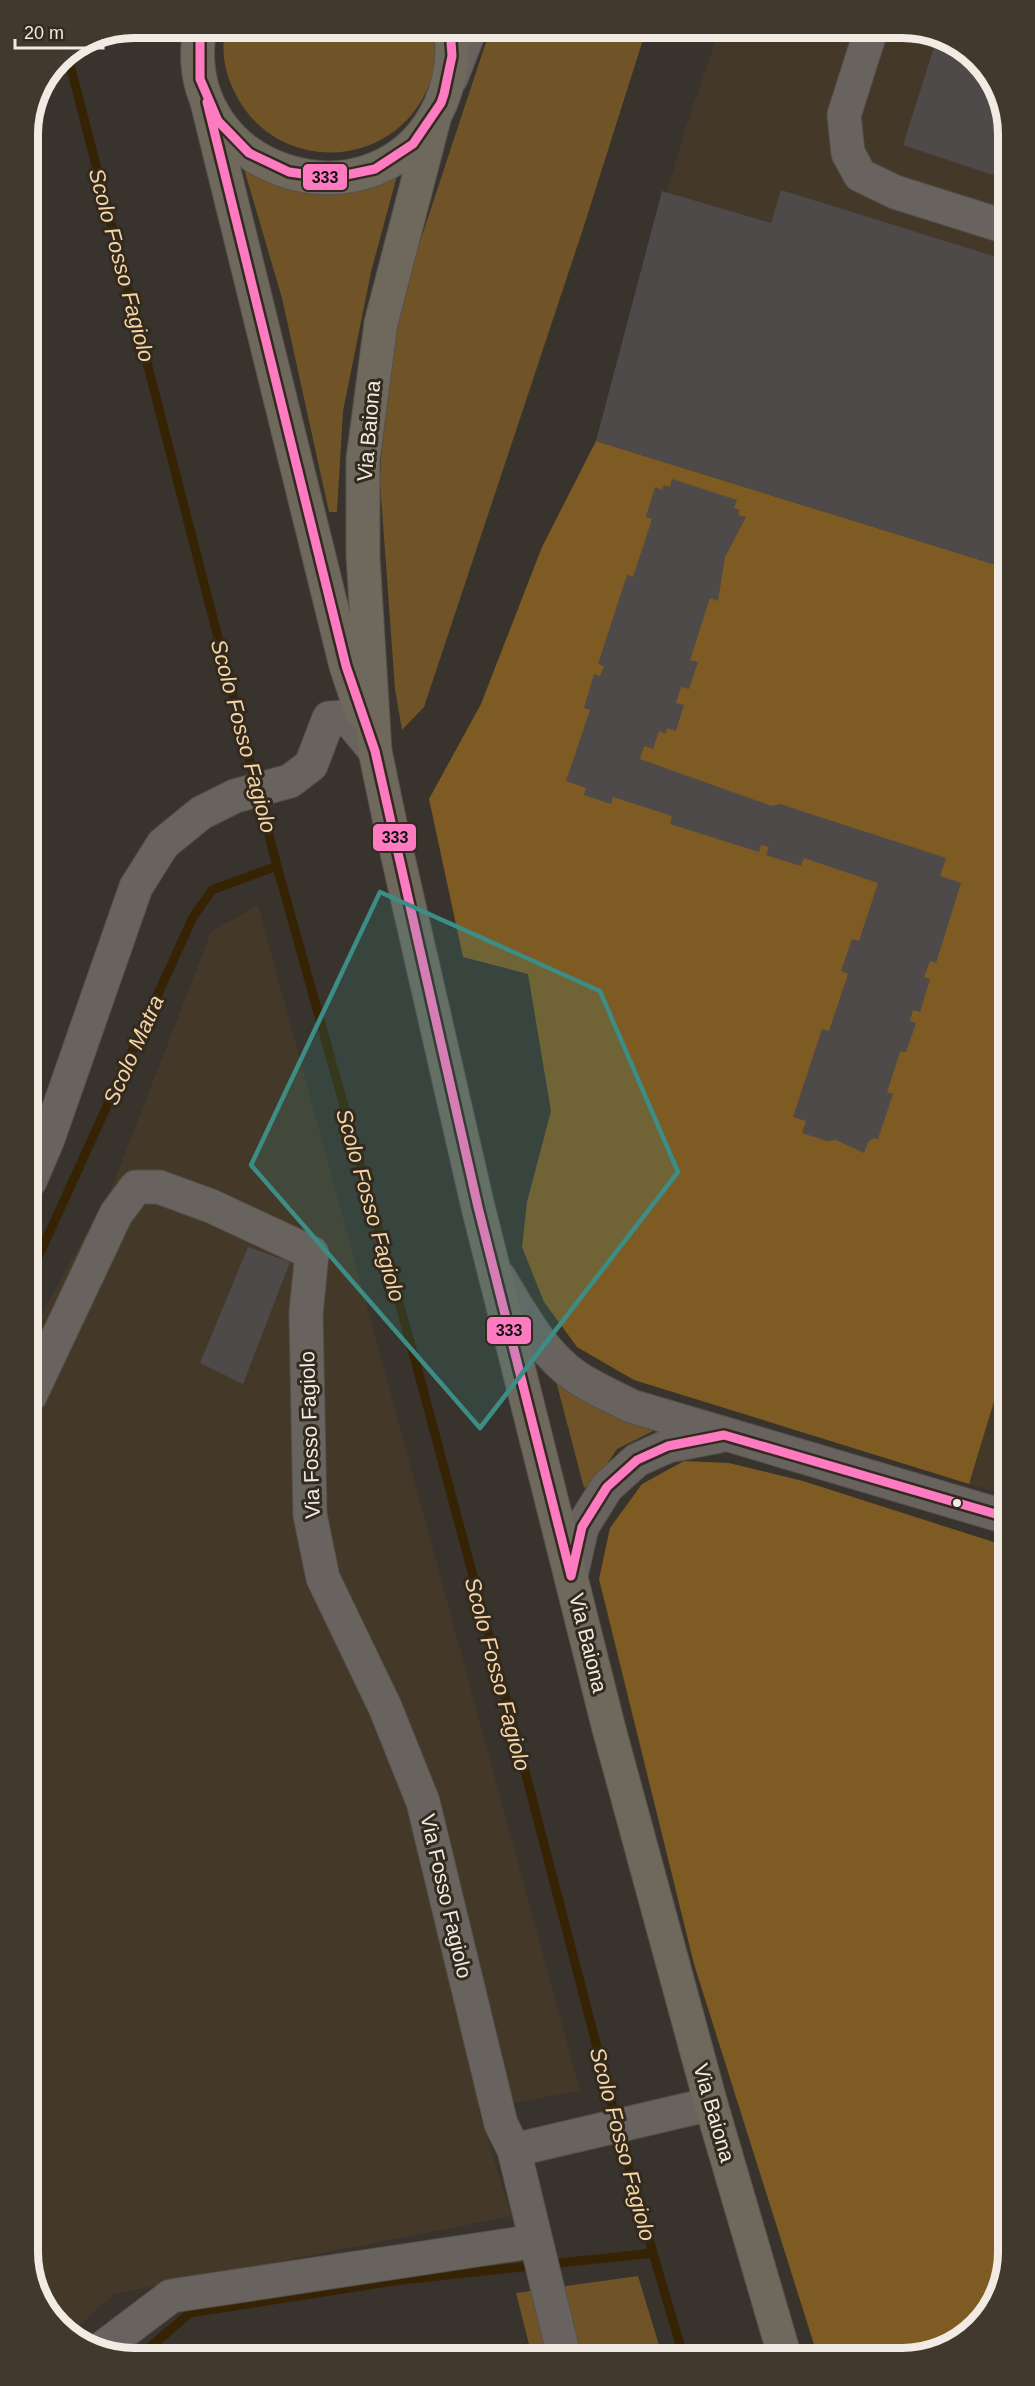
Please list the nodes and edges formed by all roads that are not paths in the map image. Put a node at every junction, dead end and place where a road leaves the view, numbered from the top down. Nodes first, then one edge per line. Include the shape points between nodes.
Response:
1 (187, 38) edge
2 (198, 38) edge
3 (452, 38) edge
4 (467, 38) edge
5 (868, 38) edge
6 (449, 83) junction
7 (204, 93) junction
8 (434, 119) junction
9 (998, 224) edge
10 (375, 751) junction
11 (38, 1162) edge
12 (493, 1268) junction
13 (38, 1379) edge
14 (724, 1436) junction
15 (998, 1515) edge
16 (571, 1576) junction
17 (711, 2104) junction
18 (514, 2150) junction
19 (540, 2257) junction
20 (107, 2344) edge
21 (562, 2348) edge
22 (782, 2348) edge

1 - 7 main road
2 - 7 main road
3 - 6 main road
4 - 6 street
5 - 9 street via 844,115 848,153 860,175 895,192
6 - 8 main road
7 - 8 main road via 225,132 251,155 282,171 316,178 350,176 383,165 411,145
7 - 10 main road, Via Baiona via 346,666
8 - 10 main road, Via Baiona via 381,323 363,459 363,557
10 - 11 street via 347,717 329,718 311,765 290,781 235,796 201,813 163,844 136,887
10 - 12 main road, Via Baiona
12 - 14 street via 530,1329 577,1377 631,1406
12 - 16 main road, Via Baiona
13 - 18 street, Via Fosso Fagiolo via 116,1214 136,1187 159,1187 211,1206 312,1253 306,1313 310,1515 323,1578 385,1707 423,1802 493,2096
14 - 15 street
14 - 16 street via 668,1446 638,1460 607,1487 582,1527
16 - 17 main road, Via Baiona
17 - 18 street
17 - 22 main road, Via Baiona
18 - 19 street, Via Fosso Fagiolo
19 - 20 street via 171,2296
19 - 21 street, Via Fosso Fagiolo

